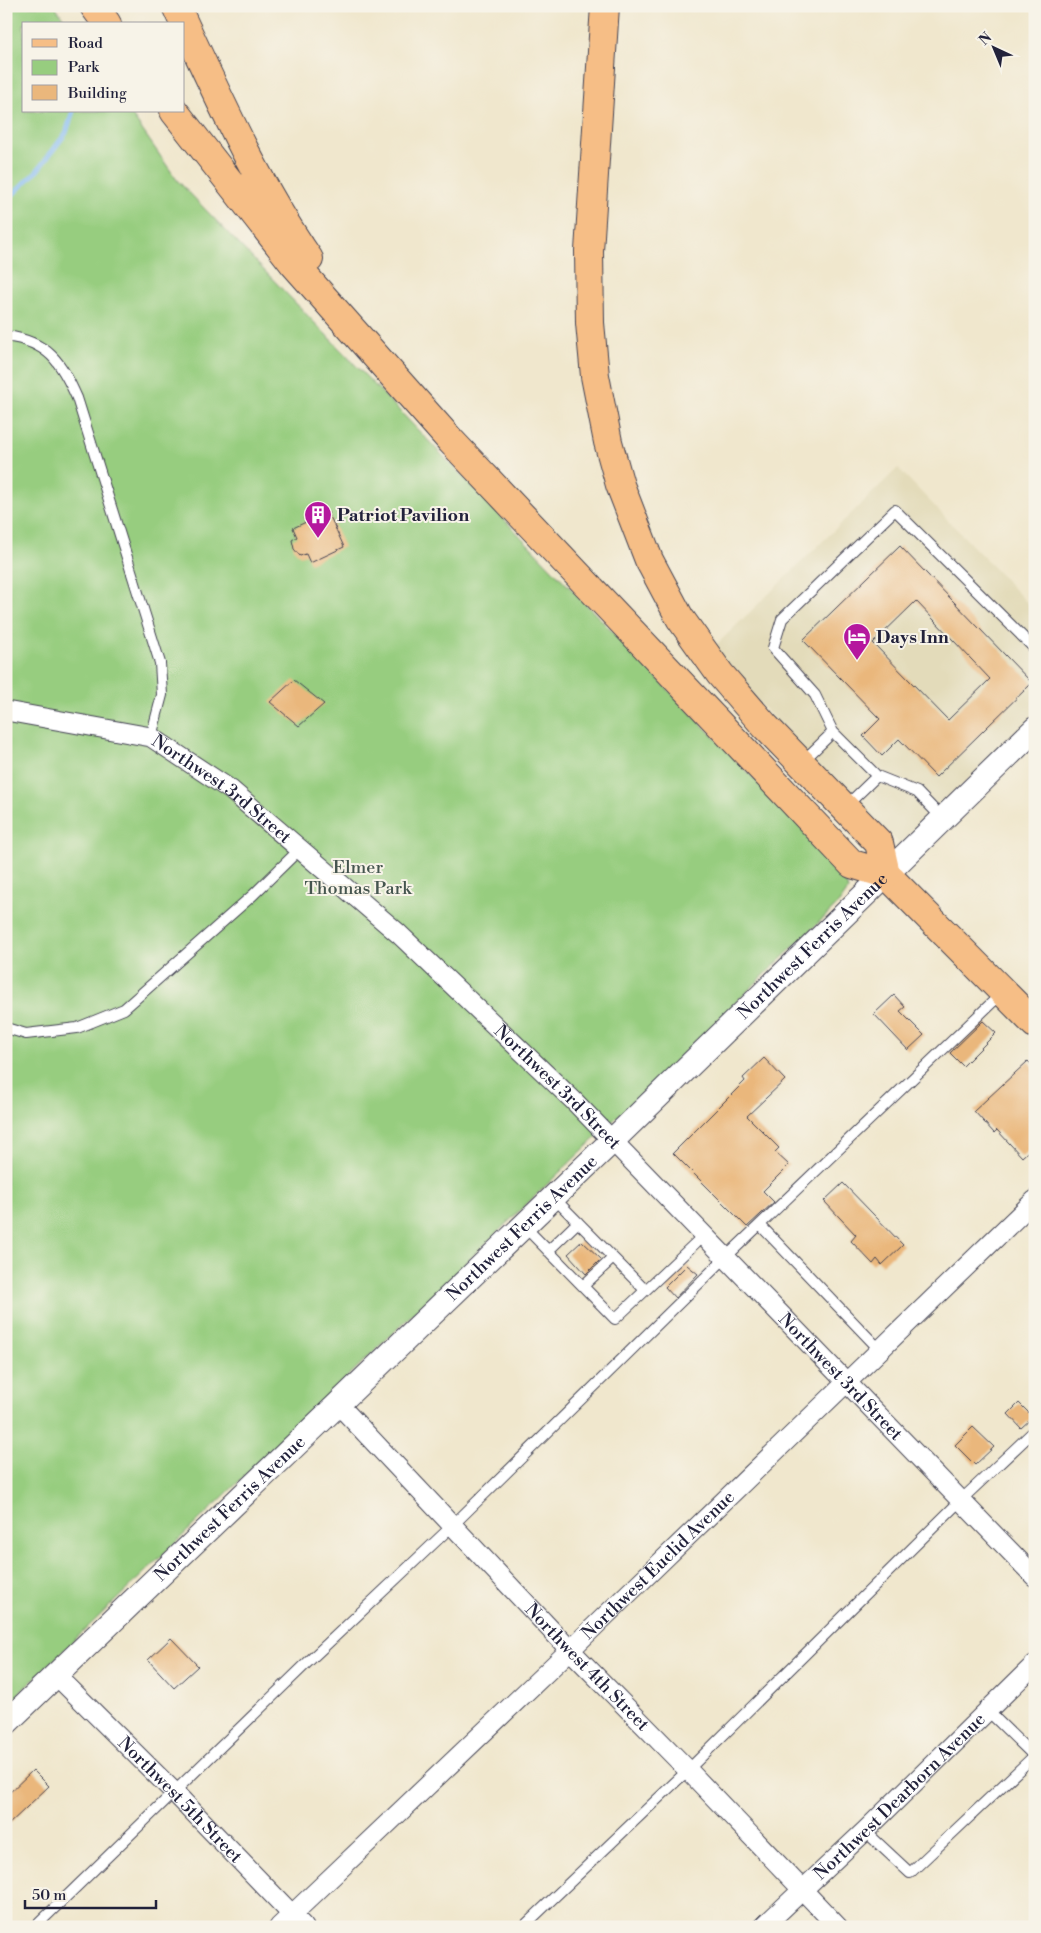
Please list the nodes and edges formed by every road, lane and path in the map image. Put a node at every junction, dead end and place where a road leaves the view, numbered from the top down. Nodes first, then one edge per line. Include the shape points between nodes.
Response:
1 (94, 6) edge
2 (176, 6) edge
3 (603, 10) edge
4 (106, 22) edge
5 (184, 22) edge
6 (185, 25) edge
7 (175, 112) edge
8 (6, 336) edge
9 (365, 343) junction
10 (1035, 649) edge
11 (6, 711) edge
12 (1035, 729) edge
13 (833, 732) junction
14 (151, 738) junction
15 (801, 762) junction
16 (877, 776) junction
17 (844, 807) junction
18 (942, 818) junction
19 (300, 849) junction
20 (886, 874) junction
21 (1004, 991) junction
22 (1035, 1024) edge
23 (6, 1028) edge
24 (612, 1141) junction
25 (554, 1198) junction
26 (1035, 1200) edge
27 (578, 1222) junction
28 (760, 1225) junction
29 (524, 1226) junction
30 (704, 1235) junction
31 (548, 1251) junction
32 (726, 1257) junction
33 (613, 1258) junction
34 (583, 1286) junction
35 (645, 1290) junction
36 (880, 1350) junction
37 (846, 1382) junction
38 (339, 1405) junction
39 (1035, 1430) edge
40 (961, 1500) junction
41 (452, 1526) junction
42 (1035, 1577) edge
43 (570, 1650) junction
44 (1035, 1664) edge
45 (56, 1675) junction
46 (988, 1711) junction
47 (6, 1723) edge
48 (688, 1770) junction
49 (174, 1792) junction
50 (865, 1831) junction
51 (801, 1890) junction
52 (291, 1923) edge
53 (35, 1927) edge
54 (523, 1927) edge
55 (763, 1927) edge
56 (838, 1927) edge

1 - 4 main road
2 - 5 main road
3 - 15 main road via 589,251 590,323 595,376 610,450 620,486 649,560 680,618 720,674
6 - 9 main road via 260,177 306,255
7 - 9 main road via 294,264
8 - 14 lane via 22,338 47,350 65,371 77,398 160,663 162,695
9 - 20 main road via 451,441 852,864
10 - 13 lane via 895,510 782,619 773,648 815,696
11 - 14 street, Northwest 3rd Street
12 - 18 street, Northwest Ferris Avenue
13 - 15 lane
13 - 16 lane
14 - 19 street, Northwest 3rd Street via 231,790
15 - 17 main road
16 - 17 lane
16 - 18 lane via 917,792
17 - 20 main road via 879,843
18 - 20 street, Northwest Ferris Avenue
19 - 23 lane via 124,1009 77,1028 26,1034
19 - 24 street, Northwest 3rd Street via 399,934
20 - 21 main road
20 - 24 street, Northwest Ferris Avenue
21 - 22 main road
21 - 28 lane
24 - 25 street, Northwest Ferris Avenue
24 - 30 street, Northwest 3rd Street
25 - 27 lane
25 - 29 street, Northwest Ferris Avenue
26 - 36 street, Northwest Euclid Avenue
27 - 31 lane
27 - 33 lane
28 - 32 lane
28 - 36 lane
29 - 31 lane
29 - 38 street, Northwest Ferris Avenue
30 - 32 street, Northwest 3rd Street
30 - 35 lane
31 - 34 lane
32 - 37 street, Northwest 3rd Street
32 - 41 lane
33 - 34 lane
33 - 35 lane
34 - 35 lane via 615,1319
36 - 37 street, Northwest Euclid Avenue
37 - 40 street, Northwest 3rd Street
37 - 43 street, Northwest Euclid Avenue
38 - 41 street, Northwest 4th Street
38 - 45 street, Northwest Ferris Avenue
39 - 40 lane
40 - 42 street, Northwest 3rd Street
40 - 48 lane
41 - 43 street, Northwest 4th Street
41 - 49 lane
43 - 48 street, Northwest 4th Street
43 - 52 street, Northwest Euclid Avenue
44 - 46 street, Northwest Dearborn Avenue
45 - 47 street, Northwest Ferris Avenue
45 - 49 street, Northwest 5th Street
46 - 50 street, Northwest Dearborn Avenue
46 - 50 lane via 1034,1756 910,1874
48 - 51 street, Northwest 4th Street
48 - 54 lane
49 - 52 street, Northwest 5th Street
49 - 53 lane
50 - 51 street, Northwest Dearborn Avenue
51 - 55 street, Northwest Dearborn Avenue
51 - 56 street, Northwest 4th Street

